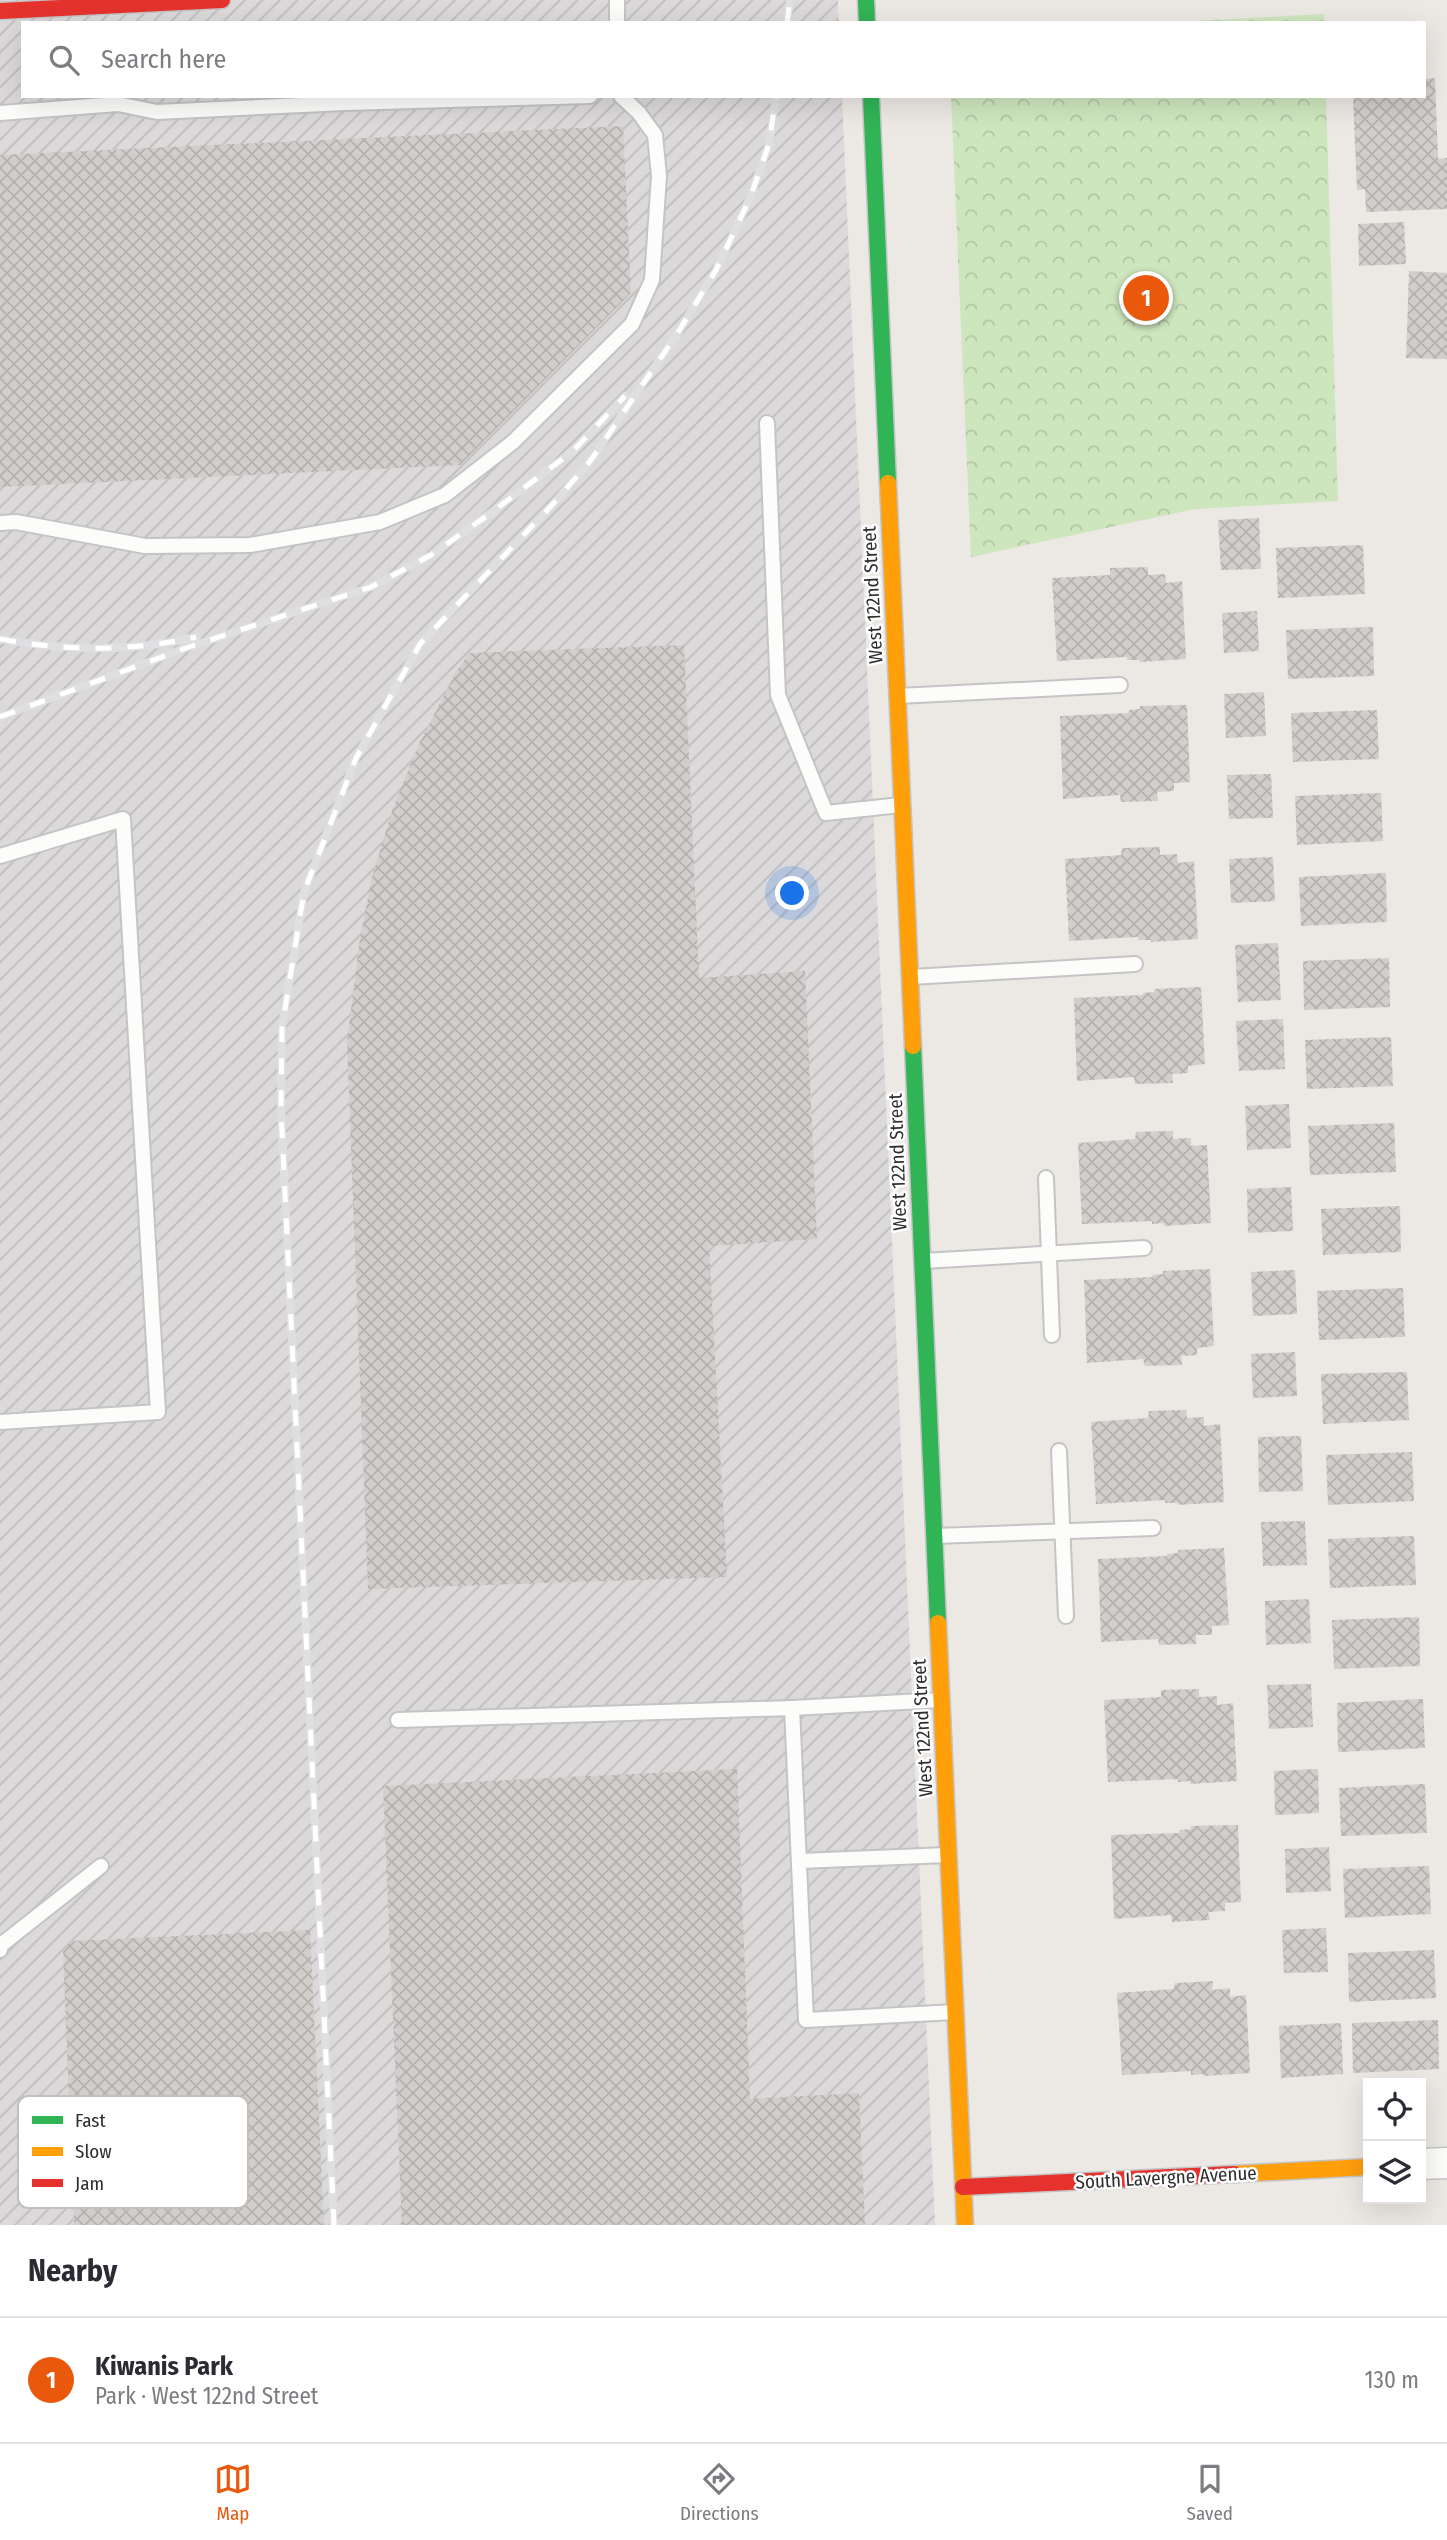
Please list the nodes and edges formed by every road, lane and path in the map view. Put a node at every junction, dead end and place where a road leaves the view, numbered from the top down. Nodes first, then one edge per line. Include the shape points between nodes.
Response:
1 (222, 0) edge
2 (617, 0) edge
3 (866, 0) edge
4 (0, 11) edge
5 (90, 15) edge
6 (617, 21) edge
7 (867, 21) edge
8 (520, 98) edge
9 (623, 98) edge
10 (871, 98) edge
11 (93, 101) edge
12 (0, 113) edge
13 (767, 423) dead end
14 (0, 523) edge
15 (1120, 685) dead end
16 (897, 696) junction
17 (902, 805) junction
18 (0, 856) edge
19 (1135, 964) dead end
20 (910, 977) junction
21 (1046, 1178) dead end
22 (1144, 1248) dead end
23 (1049, 1254) junction
24 (922, 1261) junction
25 (1052, 1335) dead end
26 (0, 1422) edge
27 (1059, 1451) dead end
28 (1153, 1528) dead end
29 (1063, 1531) junction
30 (935, 1536) junction
31 (1066, 1616) dead end
32 (942, 1700) junction
33 (792, 1708) junction
34 (398, 1720) dead end
35 (949, 1855) junction
36 (799, 1861) junction
37 (101, 1866) dead end
38 (0, 1950) edge
39 (956, 2012) junction
40 (1447, 2163) edge
41 (1426, 2164) edge
42 (1363, 2167) edge
43 (963, 2187) junction
44 (965, 2225) edge

1 - 5 street
2 - 6 lane
3 - 7 street
4 - 5 street
8 - 11 lane via 158,112
9 - 14 lane via 655,135 659,176 652,280 632,324 513,442 445,495 380,522 250,545 145,546 30,524
10 - 16 street, West 122nd Street
11 - 12 lane
13 - 17 lane via 778,695 826,813
15 - 16 lane
16 - 17 street, West 122nd Street
17 - 20 street, West 122nd Street
18 - 26 lane via 123,819 158,1412
19 - 20 lane
20 - 24 street, West 122nd Street
21 - 23 lane
22 - 23 lane
23 - 24 lane
23 - 25 lane
24 - 30 street, West 122nd Street
27 - 29 lane
28 - 29 lane
29 - 30 lane
29 - 31 lane
30 - 32 street, West 122nd Street
32 - 33 lane
32 - 35 street, West 122nd Street
33 - 34 lane
33 - 36 lane
35 - 36 lane
35 - 39 street, West 122nd Street
36 - 39 lane via 806,2020
37 - 38 lane
39 - 43 street, West 122nd Street
40 - 41 street
42 - 43 street, South Lavergne Avenue
43 - 44 street, West 122nd Street

